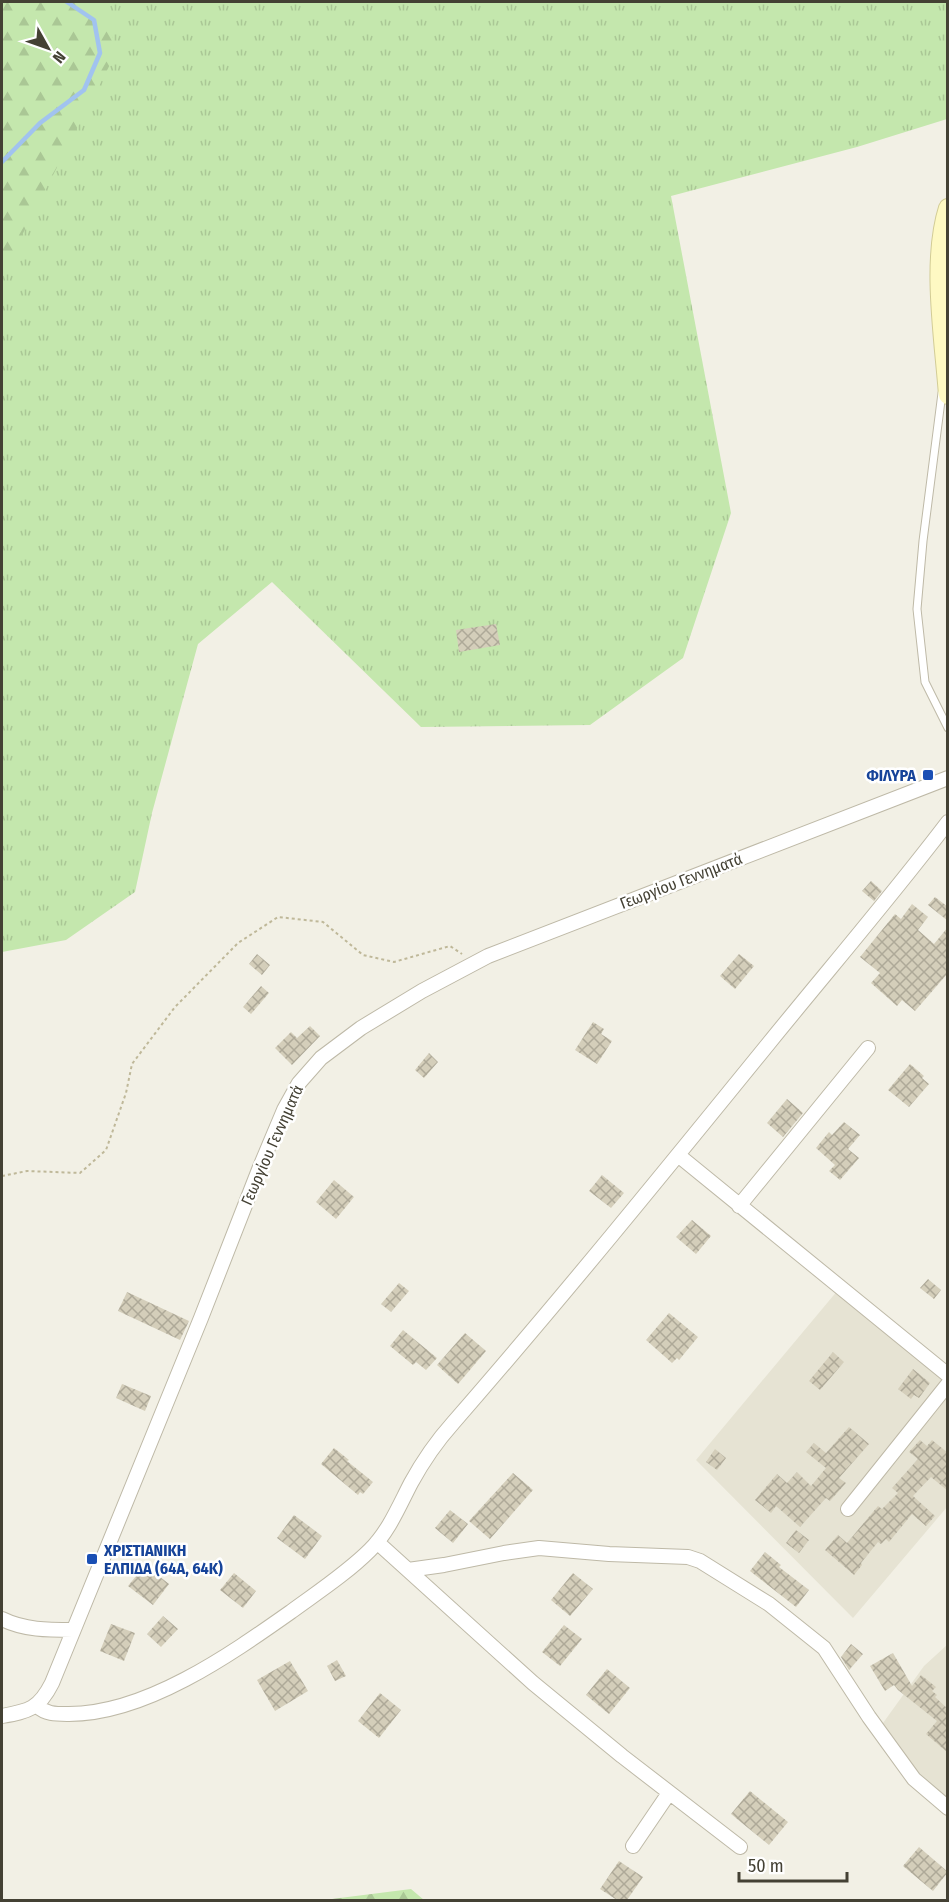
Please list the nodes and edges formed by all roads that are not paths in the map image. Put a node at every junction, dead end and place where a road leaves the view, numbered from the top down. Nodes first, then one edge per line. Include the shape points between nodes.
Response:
1 (948, 208) edge
2 (945, 363) junction
3 (948, 395) edge
4 (948, 728) edge
5 (948, 778) edge
6 (948, 822) edge
7 (868, 1048) dead end
8 (678, 1155) junction
9 (740, 1206) junction
10 (948, 1375) edge
11 (948, 1384) edge
12 (848, 1509) dead end
13 (378, 1542) junction
14 (408, 1570) junction
15 (2, 1619) edge
16 (73, 1630) junction
17 (37, 1706) junction
18 (2, 1716) edge
19 (669, 1793) junction
20 (948, 1809) edge
21 (633, 1846) dead end
22 (740, 1847) dead end

1 - 2 main road via 939,289
2 - 3 main road
2 - 4 lane via 917,609 926,682
5 - 16 street, Γεωργίου Γεννηματά via 474,963 422,990 321,1058 299,1083 284,1110
6 - 8 street
7 - 9 street
8 - 9 street
8 - 13 street via 436,1443
9 - 10 street
11 - 12 street
13 - 14 street
13 - 17 street via 349,1569 249,1640 148,1697 88,1713 48,1713
14 - 19 street via 533,1683
14 - 20 street via 539,1548 688,1557 700,1561 769,1604 824,1648 914,1779
15 - 16 street via 32,1629
16 - 17 street, Γεωργίου Γεννηματά via 52,1683
17 - 18 street
19 - 21 street
19 - 22 street

